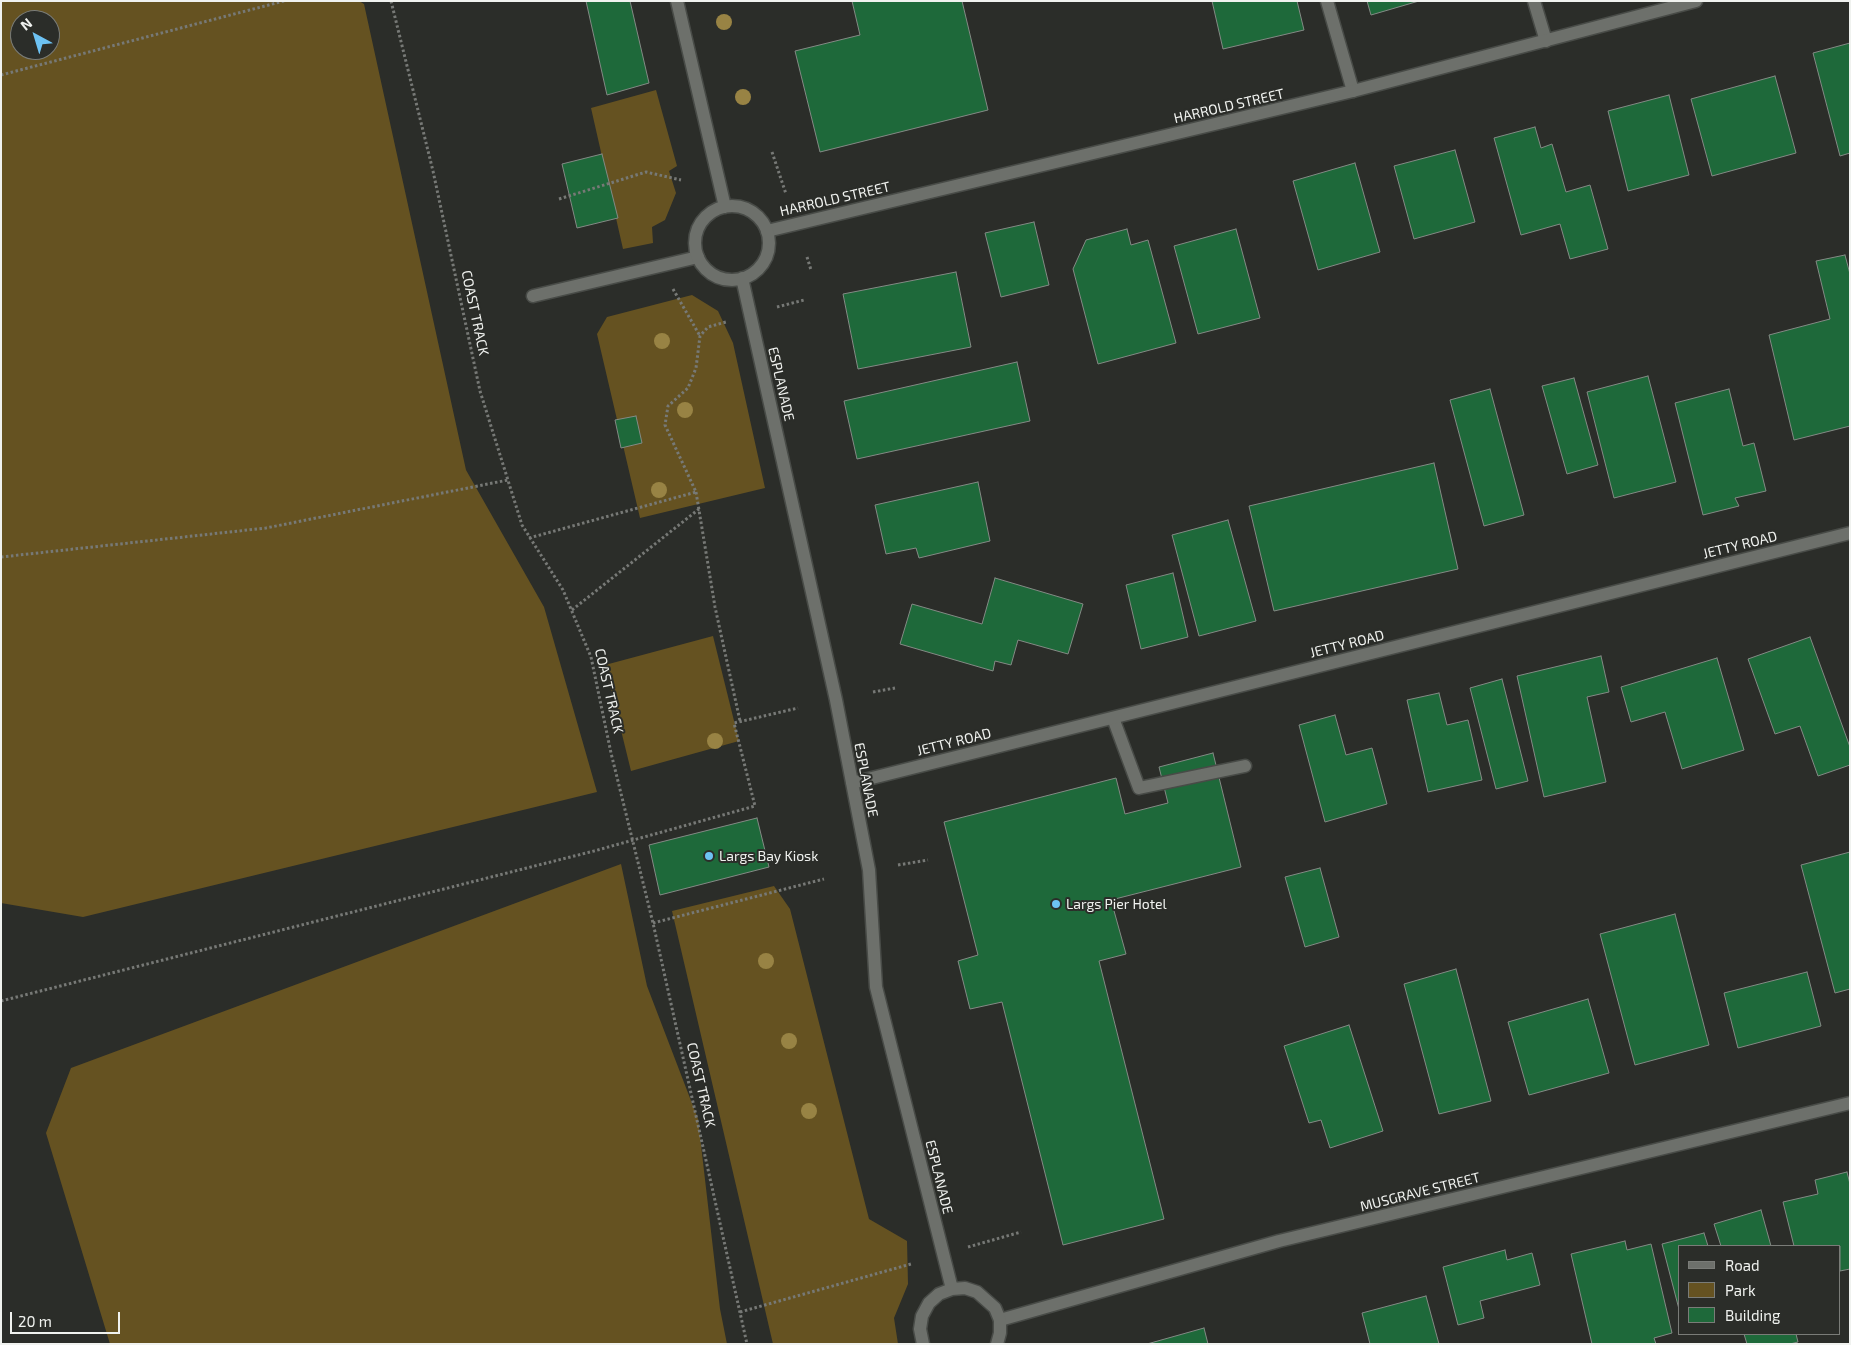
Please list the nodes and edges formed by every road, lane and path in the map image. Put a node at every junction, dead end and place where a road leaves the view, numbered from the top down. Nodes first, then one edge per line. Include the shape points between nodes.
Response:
1 (284, 1) edge
2 (391, 1) edge
3 (676, 1) edge
4 (1326, 1) edge
5 (1534, 1) edge
6 (1696, 1) edge
7 (1546, 41) junction
8 (1, 75) edge
9 (1353, 91) junction
10 (772, 152) dead end
11 (681, 180) dead end
12 (786, 194) dead end
13 (559, 199) dead end
14 (725, 207) junction
15 (767, 231) junction
16 (698, 257) junction
17 (807, 257) dead end
18 (811, 270) dead end
19 (742, 278) junction
20 (673, 288) dead end
21 (533, 296) dead end
22 (804, 300) dead end
23 (777, 307) dead end
24 (729, 321) dead end
25 (700, 336) junction
26 (508, 480) junction
27 (696, 492) junction
28 (699, 508) junction
29 (1850, 533) edge
30 (529, 538) junction
31 (1, 557) edge
32 (572, 610) junction
33 (895, 688) dead end
34 (873, 692) dead end
35 (798, 708) dead end
36 (1113, 718) junction
37 (740, 721) junction
38 (1245, 766) dead end
39 (852, 783) junction
40 (632, 839) junction
41 (928, 860) dead end
42 (898, 865) dead end
43 (824, 879) dead end
44 (653, 923) junction
45 (1, 1001) edge
46 (1850, 1103) edge
47 (1021, 1232) dead end
48 (968, 1247) dead end
49 (911, 1264) dead end
50 (952, 1289) junction
51 (740, 1312) junction
52 (1000, 1320) junction
53 (747, 1344) edge
54 (923, 1344) edge
55 (997, 1344) edge

1 - 8 path
2 - 26 path, COAST TRACK via 433,171 480,391
3 - 14 street
4 - 9 street
5 - 7 street
6 - 7 street, HARROLD STREET
7 - 9 street, HARROLD STREET
9 - 15 street, HARROLD STREET
10 - 12 path
11 - 13 path via 646,172
14 - 15 street via 742,207 753,212
14 - 16 street via 710,213 701,222 696,233
15 - 19 street via 768,242 762,264
16 - 19 street via 709,272 718,277
16 - 21 street
17 - 18 path
19 - 39 street, ESPLANADE
20 - 25 path
22 - 23 path
24 - 25 path via 708,327
25 - 27 path via 696,368 688,388 668,406 665,426
26 - 30 path, COAST TRACK
26 - 31 path via 266,528
27 - 28 path
27 - 30 path
28 - 32 path
28 - 37 path via 715,607
29 - 36 street, JETTY ROAD
30 - 32 path, COAST TRACK via 563,590
32 - 40 path, COAST TRACK via 591,657
33 - 34 path
35 - 37 path
36 - 38 street via 1139,788
36 - 39 street, JETTY ROAD
37 - 40 path via 734,723 754,806
39 - 50 street, ESPLANADE via 869,870 876,987
40 - 44 path, COAST TRACK
40 - 45 path via 584,854
41 - 42 path
43 - 44 path
44 - 51 path, COAST TRACK
46 - 52 street, MUSGRAVE STREET via 1279,1242
47 - 48 path
49 - 51 path
50 - 52 street via 965,1288 988,1299
50 - 54 street via 939,1294 925,1310 920,1329
51 - 53 path, COAST TRACK
52 - 55 street

